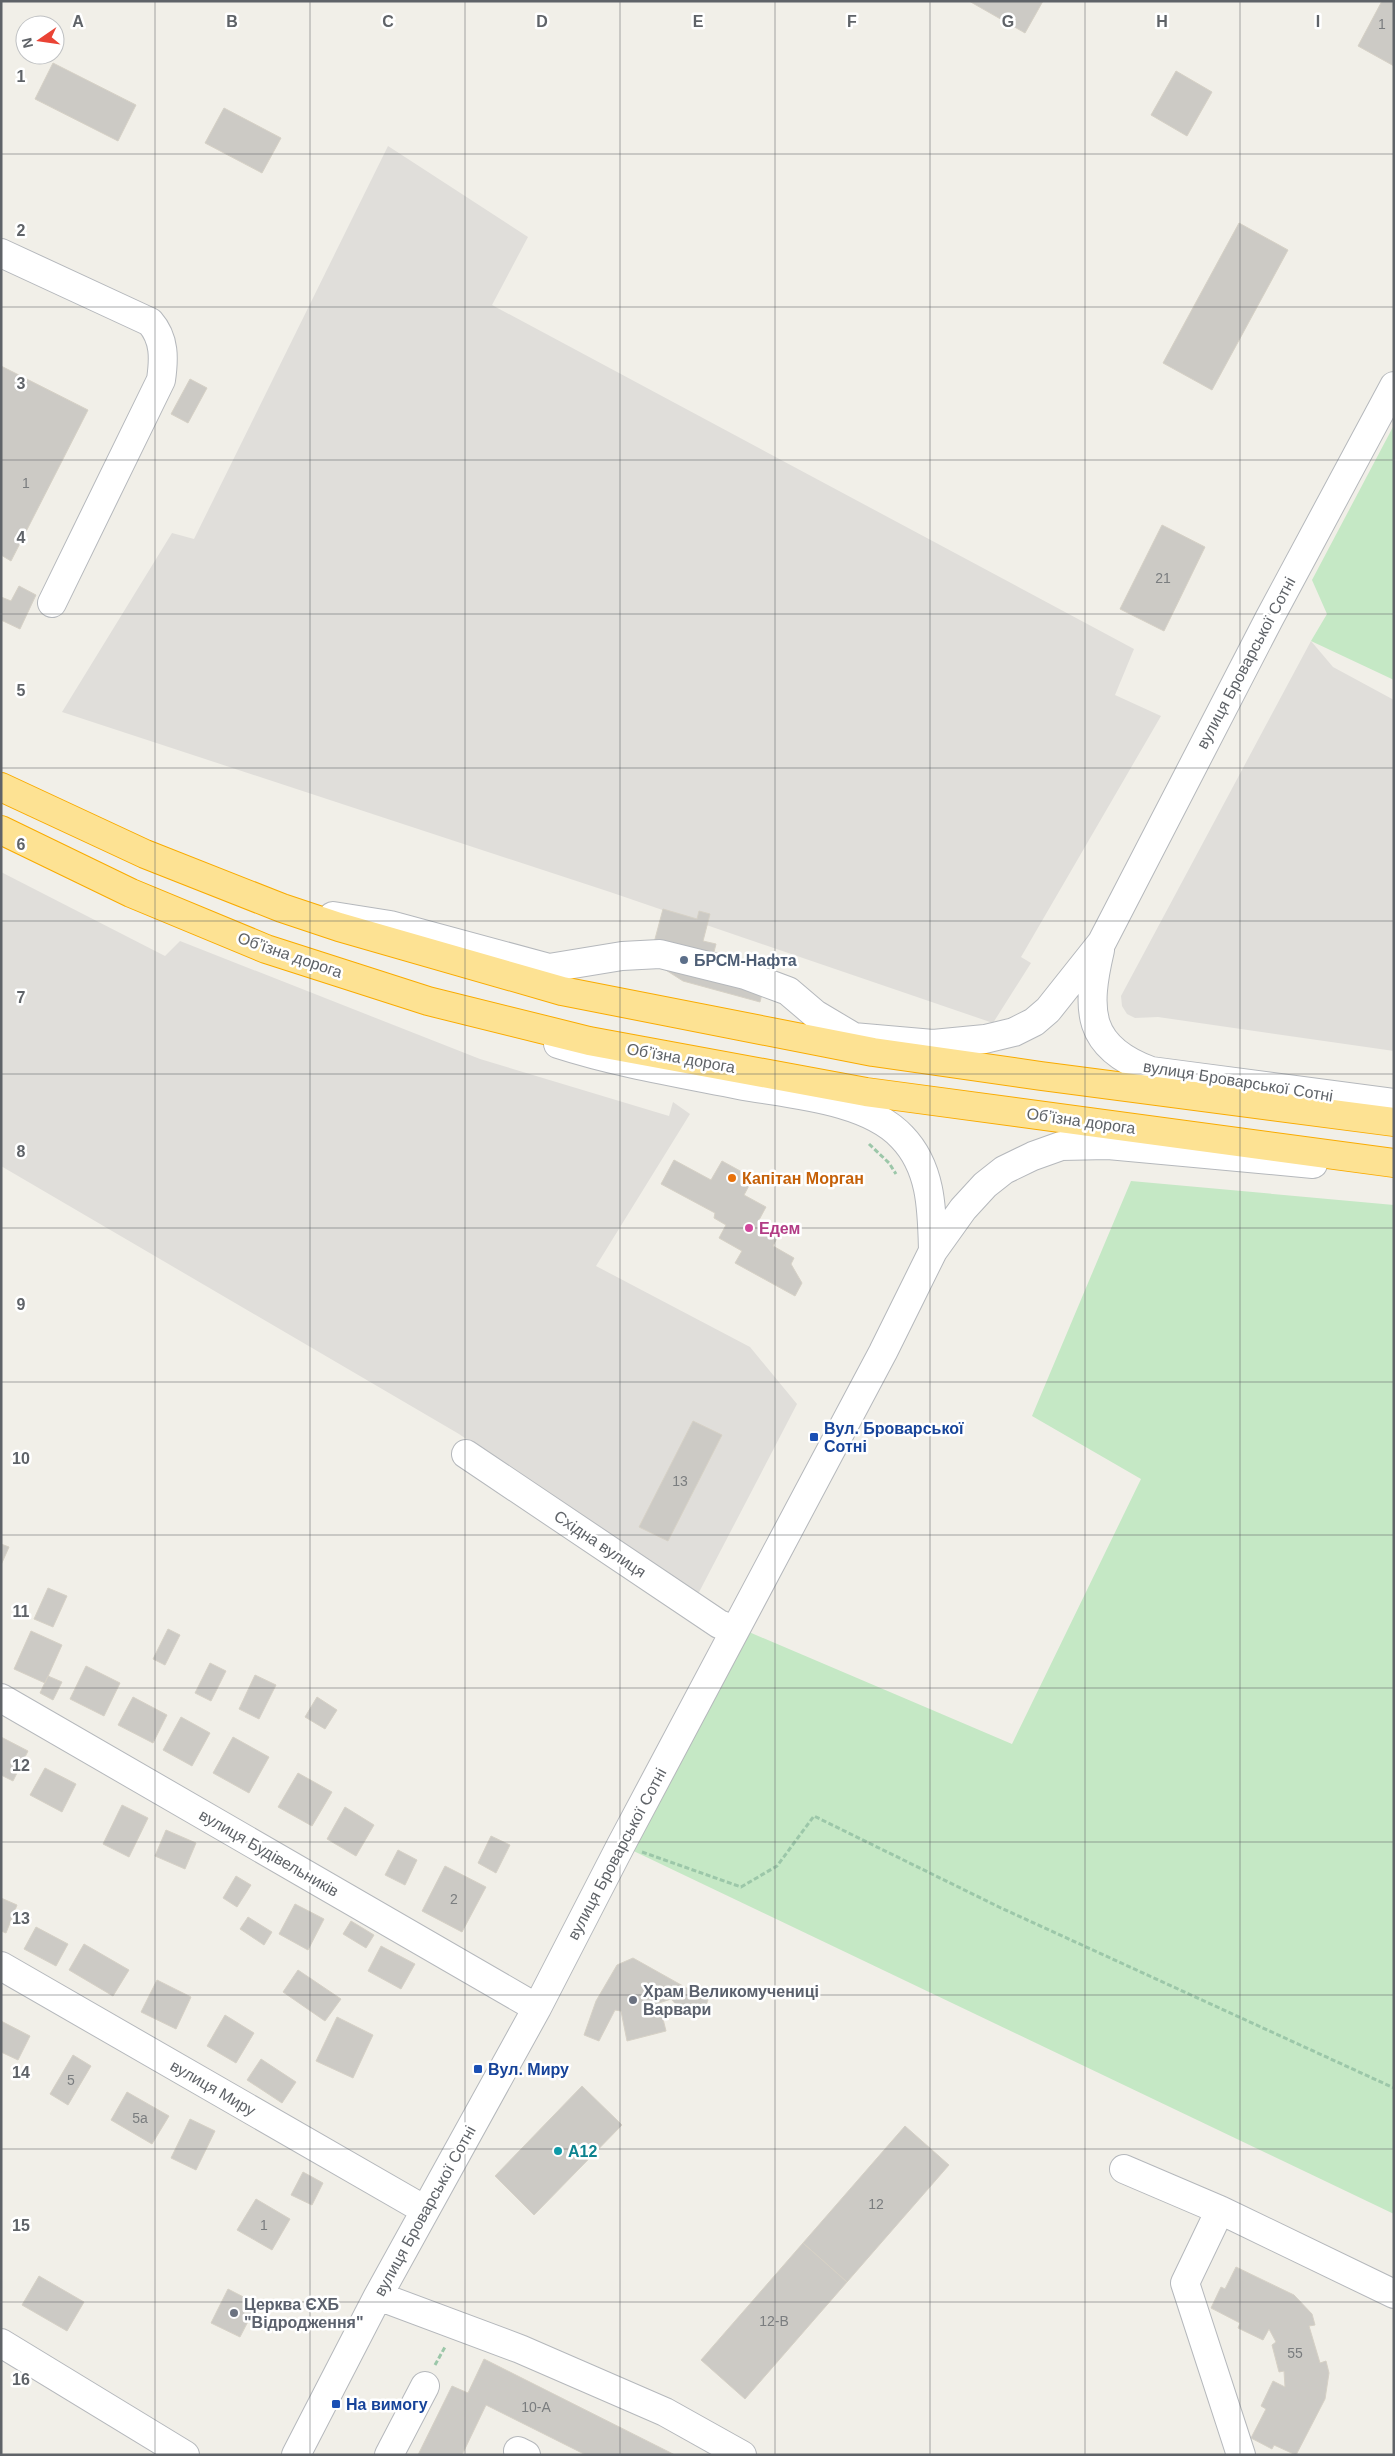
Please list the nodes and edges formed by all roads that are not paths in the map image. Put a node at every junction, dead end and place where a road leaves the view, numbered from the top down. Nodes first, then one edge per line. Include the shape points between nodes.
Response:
1 (1, 253) edge
2 (1394, 386) edge
3 (52, 603) dead end
4 (1, 787) edge
5 (1, 830) edge
6 (282, 908) junction
7 (1102, 942) junction
8 (428, 1001) junction
9 (847, 1035) junction
10 (788, 1036) junction
11 (930, 1059) junction
12 (1394, 1103) edge
13 (1394, 1122) edge
14 (1394, 1163) edge
15 (1394, 1171) edge
16 (933, 1251) junction
17 (466, 1454) dead end
18 (735, 1630) junction
19 (1, 1698) edge
20 (1, 1966) edge
21 (537, 2008) junction
22 (1124, 2169) dead end
23 (425, 2210) junction
24 (1220, 2210) junction
25 (1394, 2294) edge
26 (378, 2296) junction
27 (1, 2343) edge
28 (424, 2386) road end
29 (185, 2455) edge
30 (296, 2455) edge
31 (389, 2455) edge
32 (742, 2455) edge
33 (1241, 2455) edge

1 - 3 street via 150,322 158,331 162,347 161,380
2 - 7 street, вулиця Броварської Сотні via 1264,627
4 - 6 highway via 145,854
5 - 8 highway, Обʼїзна дорога via 131,893 266,949
6 - 9 street via 390,925 549,968 622,956 660,954 745,975 788,991
6 - 10 highway via 562,991
7 - 9 street, вулиця Броварської Сотні via 1048,1010 1014,1032 984,1039 933,1044
7 - 12 street, вулиця Броварської Сотні via 1092,984 1091,1006 1097,1028 1110,1049 1128,1062 1151,1071
8 - 14 highway, Обʼїзна дорога via 589,1041 866,1092
8 - 16 street via 597,1057 838,1104 878,1118 903,1137 918,1162 930,1192
9 - 10 street, вулиця Броварської Сотні
9 - 11 street
10 - 11 highway
11 - 13 highway
15 - 16 street, вулиця Броварської Сотні via 1108,1145 1062,1146 1004,1170 985,1185
16 - 18 street, вулиця Броварської Сотні
17 - 18 street, Східна вулиця via 711,1618
18 - 21 street, вулиця Броварської Сотні
19 - 21 street, вулиця Будівельників
20 - 23 street, вулиця Миру
21 - 23 street, вулиця Броварської Сотні
22 - 24 street
23 - 26 street, вулиця Броварської Сотні
24 - 25 street
24 - 33 street via 1185,2283
26 - 30 street, вулиця Броварської Сотні
26 - 32 street via 520,2349 665,2412
27 - 29 street
28 - 31 street

